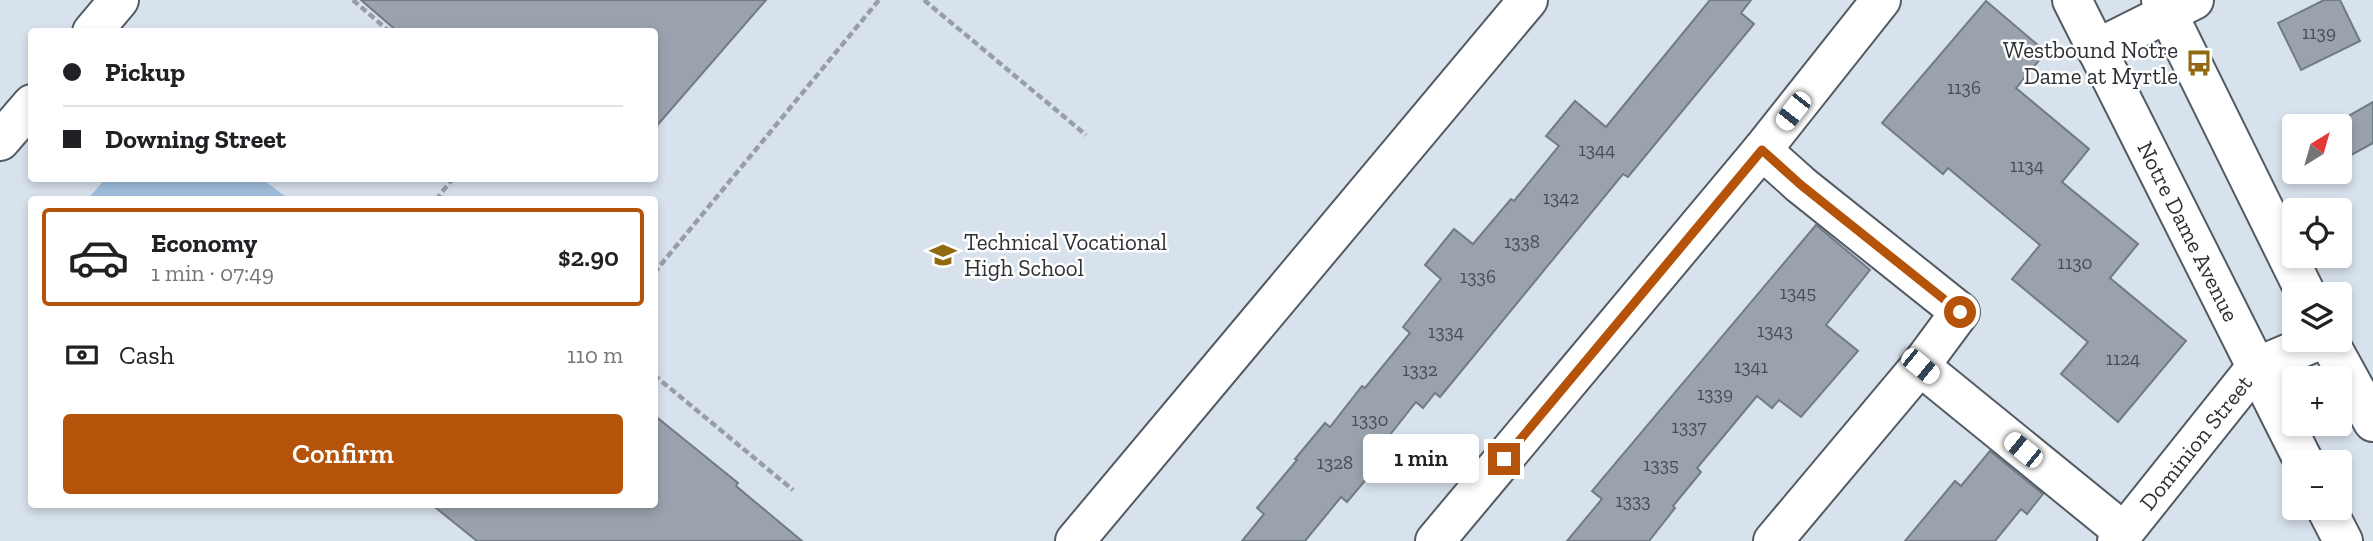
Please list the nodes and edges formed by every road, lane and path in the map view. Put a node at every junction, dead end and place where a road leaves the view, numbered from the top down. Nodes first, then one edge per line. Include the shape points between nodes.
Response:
1 (119, 0) edge
2 (352, 0) edge
3 (879, 0) edge
4 (924, 0) edge
5 (1528, 0) edge
6 (2072, 0) edge
7 (2174, 4) edge
8 (1867, 5) edge
9 (95, 28) edge
10 (385, 28) edge
11 (2096, 49) junction
12 (28, 109) edge
13 (1086, 135) dead end
14 (0, 141) edge
15 (1762, 150) junction
16 (450, 182) edge
17 (439, 196) edge
18 (658, 268) edge
19 (2301, 282) edge
20 (2292, 352) edge
21 (2335, 352) edge
22 (1920, 366) junction
23 (2256, 367) junction
24 (658, 378) edge
25 (2373, 422) edge
26 (2298, 450) edge
27 (793, 490) dead end
28 (2332, 520) edge
29 (2120, 537) edge
30 (1075, 541) edge
31 (1435, 541) edge
32 (1773, 541) edge
33 (2343, 541) edge

1 - 9 main road
2 - 10 path
3 - 18 path
4 - 13 path
5 - 30 main road
6 - 11 main road, Notre Dame Avenue
7 - 11 main road
7 - 19 main road
8 - 15 main road
11 - 23 main road, Notre Dame Avenue
12 - 14 main road
15 - 22 main road via 1960,312
15 - 31 main road
16 - 17 path
20 - 23 main road, Dominion Street
21 - 25 main road
22 - 29 main road
22 - 32 main road
23 - 26 main road, Notre Dame Avenue
23 - 29 main road, Dominion Street
24 - 27 path
28 - 33 main road

